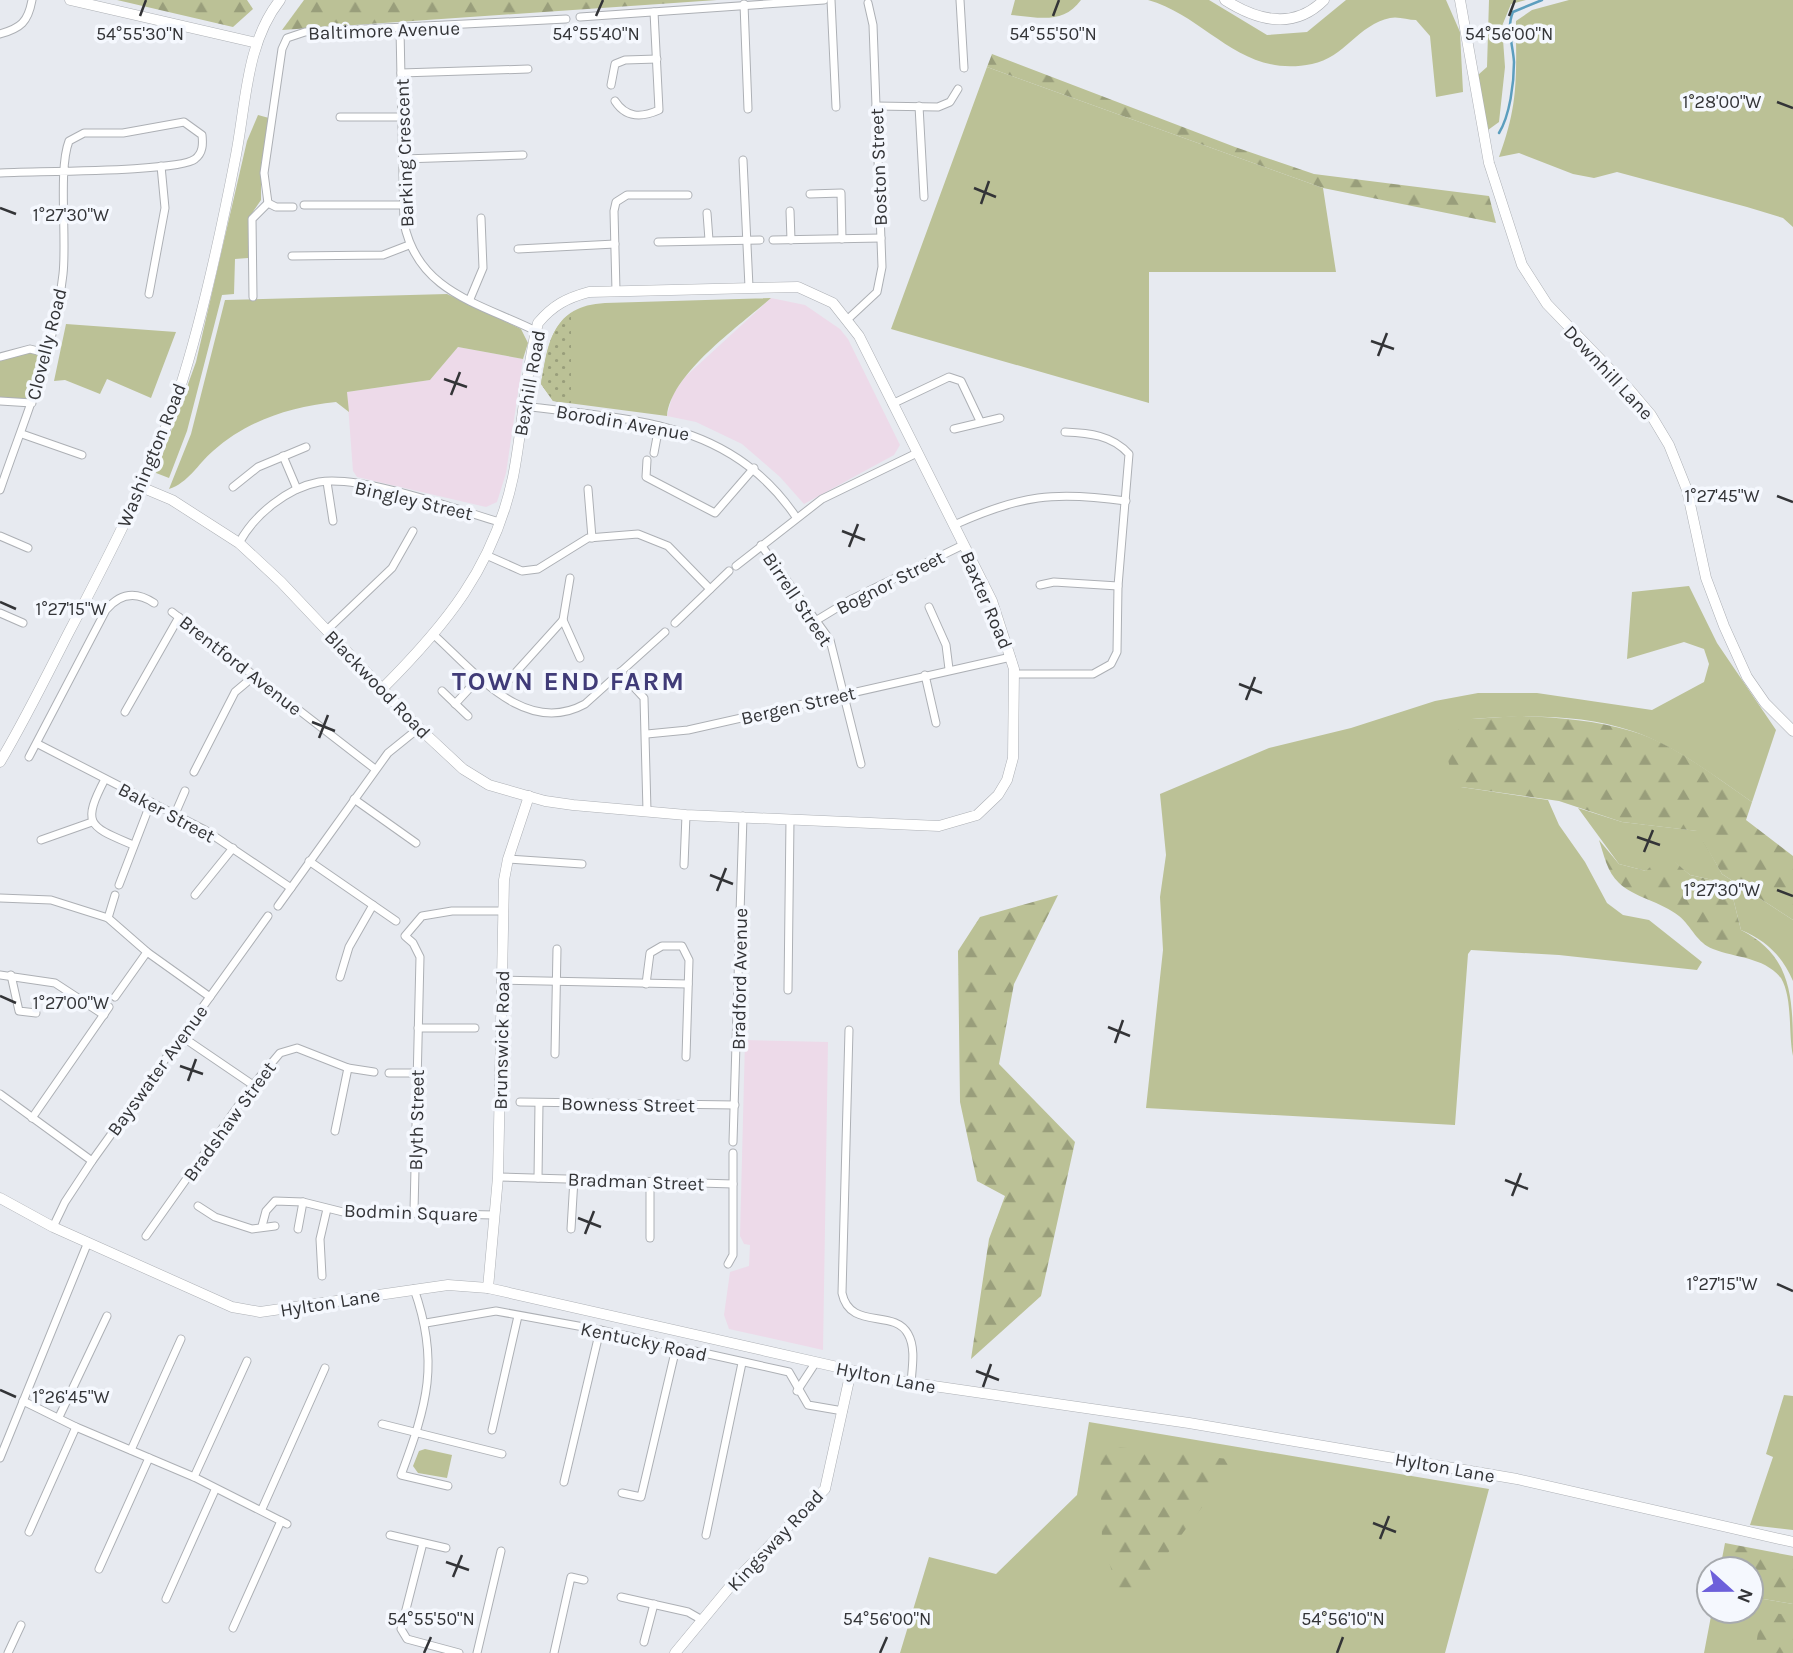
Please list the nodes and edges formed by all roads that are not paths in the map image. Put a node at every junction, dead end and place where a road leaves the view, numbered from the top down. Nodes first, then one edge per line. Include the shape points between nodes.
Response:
1 (32, 0) edge
2 (70, 0) edge
3 (280, 0) edge
4 (824, 0) edge
5 (831, 0) edge
6 (859, 0) edge
7 (960, 0) edge
8 (1225, 0) edge
9 (1324, 0) edge
10 (1461, 0) edge
11 (870, 1) edge
12 (744, 4) junction
13 (654, 12) junction
14 (580, 17) dead end
15 (566, 19) dead end
16 (400, 29) junction
17 (0, 34) edge
18 (257, 43) junction
19 (657, 59) junction
20 (964, 68) dead end
21 (528, 69) dead end
22 (401, 73) junction
23 (611, 85) dead end
24 (958, 89) dead end
25 (615, 101) dead end
26 (876, 106) junction
27 (919, 106) junction
28 (836, 107) dead end
29 (748, 109) dead end
30 (340, 117) dead end
31 (401, 117) junction
32 (523, 155) dead end
33 (403, 159) junction
34 (743, 160) dead end
35 (161, 166) junction
36 (65, 169) junction
37 (0, 173) edge
38 (810, 194) dead end
39 (688, 195) dead end
40 (924, 197) dead end
41 (268, 203) junction
42 (304, 205) dead end
43 (405, 205) junction
44 (293, 207) dead end
45 (790, 211) dead end
46 (707, 213) dead end
47 (481, 218) dead end
48 (881, 238) junction
49 (842, 239) junction
50 (709, 240) junction
51 (747, 240) junction
52 (760, 240) dead end
53 (773, 240) dead end
54 (791, 240) junction
55 (658, 242) dead end
56 (615, 244) junction
57 (408, 245) junction
58 (519, 249) dead end
59 (292, 256) dead end
60 (749, 287) junction
61 (616, 292) junction
62 (149, 294) dead end
63 (253, 297) dead end
64 (470, 299) junction
65 (848, 319) junction
66 (536, 331) junction
67 (46, 353) junction
68 (0, 357) edge
69 (0, 401) edge
70 (32, 403) junction
71 (892, 404) junction
72 (524, 405) junction
73 (1000, 418) dead end
74 (980, 421) junction
75 (659, 426) junction
76 (954, 429) dead end
77 (1065, 432) dead end
78 (22, 433) junction
79 (306, 447) dead end
80 (654, 453) dead end
81 (917, 453) junction
82 (82, 455) dead end
83 (283, 456) junction
84 (647, 460) dead end
85 (754, 468) junction
86 (327, 482) junction
87 (233, 486) dead end
88 (141, 487) junction
89 (297, 489) junction
90 (588, 489) dead end
91 (0, 490) edge
92 (422, 500) junction
93 (1126, 501) junction
94 (419, 509) dead end
95 (796, 517) junction
96 (333, 521) dead end
97 (499, 522) junction
98 (954, 525) junction
99 (413, 530) dead end
100 (0, 536) edge
101 (593, 538) junction
102 (239, 543) junction
103 (761, 545) junction
104 (963, 545) junction
105 (28, 548) dead end
106 (486, 555) junction
107 (570, 578) dead end
108 (1040, 585) dead end
109 (1118, 586) junction
110 (710, 589) junction
111 (154, 603) dead end
112 (929, 607) dead end
113 (0, 613) edge
114 (563, 620) junction
115 (817, 620) junction
116 (23, 623) dead end
117 (675, 623) dead end
118 (327, 630) junction
119 (665, 632) dead end
120 (434, 635) junction
121 (1011, 657) junction
122 (580, 658) dead end
123 (949, 669) junction
124 (620, 672) junction
125 (1014, 674) junction
126 (925, 675) junction
127 (254, 676) junction
128 (480, 677) junction
129 (382, 689) junction
130 (442, 691) dead end
131 (498, 691) junction
132 (846, 694) junction
133 (455, 704) junction
134 (125, 712) dead end
135 (468, 716) dead end
136 (936, 723) dead end
137 (419, 728) junction
138 (1793, 731) edge
139 (647, 734) junction
140 (37, 744) junction
141 (29, 757) dead end
142 (0, 762) edge
143 (861, 764) dead end
144 (375, 769) junction
145 (194, 772) dead end
146 (105, 779) junction
147 (185, 791) dead end
148 (529, 796) junction
149 (354, 799) junction
150 (151, 802) junction
151 (647, 811) junction
152 (175, 814) junction
153 (686, 815) junction
154 (743, 816) junction
155 (790, 819) junction
156 (92, 822) junction
157 (41, 840) dead end
158 (416, 843) dead end
159 (133, 845) junction
160 (233, 848) junction
161 (508, 859) junction
162 (309, 861) junction
163 (582, 864) dead end
164 (684, 864) dead end
165 (119, 885) dead end
166 (290, 888) junction
167 (115, 895) dead end
168 (195, 895) dead end
169 (0, 898) edge
170 (373, 905) junction
171 (278, 906) dead end
172 (504, 911) junction
173 (268, 916) dead end
174 (108, 918) junction
175 (396, 921) dead end
176 (557, 949) dead end
177 (147, 952) junction
178 (0, 975) edge
179 (11, 975) junction
180 (340, 976) dead end
181 (502, 980) junction
182 (555, 981) junction
183 (646, 984) junction
184 (688, 984) junction
185 (788, 990) dead end
186 (115, 997) dead end
187 (209, 997) junction
188 (109, 1007) dead end
189 (36, 1013) dead end
190 (104, 1016) junction
191 (418, 1028) junction
192 (475, 1028) dead end
193 (849, 1030) dead end
194 (181, 1036) junction
195 (555, 1054) dead end
196 (686, 1057) dead end
197 (348, 1068) junction
198 (374, 1072) dead end
199 (389, 1073) dead end
200 (417, 1073) junction
201 (253, 1085) junction
202 (0, 1094) edge
203 (520, 1102) dead end
204 (539, 1103) junction
205 (735, 1105) junction
206 (33, 1118) junction
207 (335, 1131) dead end
208 (733, 1142) dead end
209 (733, 1153) dead end
210 (92, 1161) junction
211 (498, 1177) junction
212 (538, 1178) junction
213 (574, 1179) junction
214 (650, 1182) junction
215 (733, 1184) junction
216 (176, 1194) junction
217 (0, 1198) edge
218 (183, 1199) dead end
219 (303, 1202) junction
220 (198, 1206) dead end
221 (327, 1209) junction
222 (414, 1211) junction
223 (495, 1215) junction
224 (262, 1226) junction
225 (275, 1226) dead end
226 (53, 1227) junction
227 (298, 1229) dead end
228 (571, 1229) dead end
229 (146, 1236) dead end
230 (650, 1238) dead end
231 (88, 1242) junction
232 (728, 1264) dead end
233 (322, 1276) dead end
234 (488, 1288) junction
235 (414, 1289) junction
236 (107, 1316) dead end
237 (518, 1316) junction
238 (426, 1323) junction
239 (600, 1330) junction
240 (181, 1339) dead end
241 (676, 1348) junction
242 (247, 1362) dead end
243 (816, 1362) junction
244 (743, 1363) junction
245 (325, 1368) dead end
246 (851, 1371) junction
247 (911, 1383) junction
248 (797, 1391) junction
249 (23, 1401) junction
250 (843, 1411) junction
251 (59, 1417) junction
252 (382, 1423) dead end
253 (76, 1427) junction
254 (492, 1430) dead end
255 (416, 1434) junction
256 (131, 1450) junction
257 (502, 1454) dead end
258 (0, 1458) edge
259 (149, 1458) junction
260 (194, 1477) junction
261 (564, 1482) dead end
262 (448, 1486) dead end
263 (215, 1490) junction
264 (622, 1493) dead end
265 (262, 1509) junction
266 (29, 1532) dead end
267 (390, 1535) dead end
268 (706, 1535) dead end
269 (1793, 1542) edge
270 (423, 1543) junction
271 (446, 1548) dead end
272 (501, 1551) dead end
273 (99, 1569) dead end
274 (584, 1580) dead end
275 (621, 1597) dead end
276 (166, 1599) dead end
277 (654, 1604) junction
278 (702, 1620) junction
279 (21, 1625) dead end
280 (233, 1628) dead end
281 (644, 1642) dead end
282 (437, 1650) edge
283 (8, 1653) edge
284 (459, 1653) edge
285 (477, 1653) edge
286 (554, 1653) edge
287 (675, 1653) edge

1 - 17 street via 29,17 19,29
2 - 18 street
3 - 18 street, Washington Road via 263,23
4 - 12 street
5 - 28 street
6 - 11 street
7 - 20 street
8 - 9 street via 1254,16 1283,20 1307,14
10 - 138 street, Downhill Lane via 1489,163 1522,265 1547,304 1629,388 1669,445 1687,490 1706,578 1724,626 1747,677 1765,704
11 - 26 street, Boston Street
12 - 13 street
12 - 29 street
13 - 14 street
13 - 19 street
15 - 16 street, Baltimore Avenue
16 - 22 street, Barking Crescent
16 - 41 street, Baltimore Avenue via 305,32 287,38 264,173
18 - 88 street, Washington Road via 200,313 179,390
19 - 23 street via 615,64
19 - 25 street via 659,110 632,115 622,112
21 - 22 street
22 - 31 street, Barking Crescent
24 - 27 street via 950,102 939,107
26 - 27 street
26 - 48 street, Boston Street
27 - 40 street
30 - 31 street
31 - 33 street, Barking Crescent
32 - 33 street
33 - 43 street, Barking Crescent
34 - 51 street
35 - 36 street
35 - 36 street, Clovelly Road via 193,161 203,143 198,129 184,122 124,133 84,133 69,141
35 - 62 street via 165,208
36 - 37 street
36 - 67 street, Clovelly Road via 63,275
38 - 49 street via 841,193
39 - 56 street via 627,195 616,202
41 - 44 street via 276,208
41 - 63 street via 251,219
42 - 43 street
43 - 57 street, Barking Crescent
45 - 54 street
46 - 50 street
47 - 64 street via 483,268
48 - 49 street
48 - 65 street, Boston Street via 877,292
49 - 54 street
50 - 51 street
50 - 55 street
51 - 52 street
51 - 60 street
53 - 54 street
56 - 58 street
56 - 61 street
57 - 59 street via 383,254
57 - 64 street, Barking Crescent via 437,282
60 - 61 street, Bexhill Road
60 - 65 street, Bexhill Road via 798,287 833,303
61 - 66 street, Bexhill Road via 589,292 566,299 551,308
64 - 66 street, Barking Crescent
65 - 71 street, Baxter Road
66 - 72 street, Bexhill Road
67 - 68 street via 30,349
67 - 70 street, Clovelly Road
69 - 70 street
70 - 78 street, Clovelly Road
71 - 74 street via 949,377 961,381
71 - 81 street, Baxter Road
72 - 75 street, Borodin Avenue
72 - 97 street, Bexhill Road via 512,480
73 - 74 street
74 - 76 street
75 - 80 street
75 - 85 street, Borodin Avenue via 715,443
77 - 93 street via 1109,439 1129,454
78 - 82 street
78 - 91 street, Clovelly Road
79 - 83 street
81 - 95 street via 851,482
81 - 98 street, Baxter Road
83 - 87 street
83 - 89 street
84 - 85 street, Borodin Avenue via 646,477 715,513
85 - 95 street, Borodin Avenue
86 - 89 street, Bingley Street
86 - 92 street, Bingley Street
86 - 96 street, Bingley Street
88 - 102 street, Blackwood Road via 172,500
88 - 142 street, Washington Road
89 - 102 street, Bingley Street via 261,514
90 - 101 street
92 - 94 street
92 - 97 street, Bingley Street
93 - 98 street via 1034,496
93 - 109 street
95 - 103 street
97 - 106 street, Bexhill Road
98 - 104 street, Baxter Road
99 - 118 street via 392,568
100 - 105 street
101 - 106 street via 538,569 522,571
101 - 110 street via 622,533 652,538 668,546
102 - 118 street, Blackwood Road
103 - 110 street
103 - 115 street, Birrell Street
104 - 115 street, Bognor Street
104 - 121 street, Baxter Road via 992,601
106 - 120 street, Bexhill Road via 467,593
107 - 114 street
108 - 109 street
109 - 125 street via 1117,652 1111,664 1093,674
110 - 117 street
111 - 140 street via 132,595 115,599
112 - 123 street via 946,645
113 - 116 street
114 - 122 street
114 - 131 street
115 - 132 street, Birrell Street via 830,640
118 - 129 street, Blackwood Road
119 - 124 street
120 - 128 street
120 - 129 street, Bexhill Road
121 - 123 street, Bergen Street
121 - 125 street, Baxter Road
123 - 126 street, Bergen Street
124 - 131 street via 571,712 534,713
124 - 139 street via 644,698
125 - 155 street, Baxter Road via 1013,758 998,795 978,815 939,825
126 - 132 street, Bergen Street
126 - 136 street
127 - 134 street, Brentford Avenue via 176,615
127 - 144 street, Brentford Avenue
127 - 145 street via 235,692
128 - 131 street
128 - 133 street
129 - 137 street, Blackwood Road
130 - 133 street
132 - 139 street, Bergen Street via 688,730
132 - 143 street, Birrell Street
133 - 135 street
137 - 144 street
137 - 148 street, Blackwood Road via 463,769 504,790
139 - 151 street
140 - 141 street
140 - 146 street, Baker Street
144 - 149 street
146 - 150 street, Baker Street
146 - 156 street via 91,806
147 - 152 street
148 - 151 street, Blackwood Road
148 - 161 street, Brunswick Road
149 - 158 street
149 - 162 street
150 - 152 street, Baker Street
150 - 159 street
151 - 153 street, Baxter Road
152 - 160 street, Baker Street
153 - 154 street, Baxter Road
153 - 164 street
154 - 155 street, Baxter Road
154 - 205 street, Bradford Avenue
155 - 185 street
156 - 157 street
156 - 159 street
159 - 165 street
160 - 166 street, Baker Street
160 - 168 street
161 - 163 street
161 - 172 street, Brunswick Road
162 - 166 street
162 - 170 street
166 - 171 street
167 - 174 street
169 - 174 street via 51,900
170 - 175 street
170 - 180 street via 349,947
172 - 181 street, Brunswick Road
172 - 191 street, Blyth Street via 422,916 405,936 420,957
173 - 187 street, Bayswater Avenue
174 - 177 street
176 - 182 street
177 - 186 street
177 - 187 street
178 - 179 street
179 - 189 street via 19,1011
179 - 190 street via 55,982
181 - 182 street
181 - 211 street, Brunswick Road
182 - 183 street
182 - 195 street
183 - 184 street
183 - 184 street via 650,953 662,946 682,946 689,960
184 - 196 street
187 - 194 street, Bayswater Avenue
188 - 190 street
190 - 206 street
191 - 192 street
191 - 200 street, Blyth Street
193 - 247 street via 842,1293 852,1312 894,1323 909,1334
194 - 201 street
194 - 210 street, Bayswater Avenue
197 - 198 street, Bradshaw Street
197 - 201 street, Bradshaw Street via 297,1048 280,1053
197 - 207 street
199 - 200 street
200 - 222 street, Blyth Street
201 - 216 street, Bradshaw Street
202 - 206 street
203 - 204 street, Bowness Street
204 - 205 street, Bowness Street
204 - 212 street
205 - 208 street, Bradford Avenue
206 - 210 street
209 - 215 street
210 - 226 street, Bayswater Avenue
211 - 212 street, Bradman Street
211 - 223 street, Brunswick Road
212 - 213 street, Bradman Street
213 - 214 street, Bradman Street
213 - 228 street
214 - 215 street, Bradman Street
214 - 230 street
215 - 232 street via 733,1255
216 - 218 street
216 - 229 street, Bradshaw Street
217 - 226 street, Hylton Lane
219 - 221 street, Bodmin Square
219 - 224 street, Bodmin Square via 275,1201
219 - 227 street
220 - 224 street via 233,1223
221 - 222 street, Bodmin Square
221 - 233 street, Bodmin Square via 320,1239
222 - 223 street, Bodmin Square
223 - 234 street, Brunswick Road
224 - 225 street
226 - 231 street, Hylton Lane
231 - 235 street, Hylton Lane via 232,1307 260,1312
231 - 249 street
234 - 235 street, Hylton Lane via 448,1285
234 - 243 street, Hylton Lane
235 - 238 street
236 - 251 street
237 - 238 street, Kentucky Road via 496,1311
237 - 239 street, Kentucky Road
237 - 254 street
238 - 255 street via 429,1371
239 - 241 street, Kentucky Road
239 - 261 street
240 - 256 street
241 - 244 street, Kentucky Road
241 - 264 street via 640,1497
242 - 260 street
243 - 246 street, Hylton Lane
243 - 248 street
244 - 248 street, Kentucky Road via 789,1372
244 - 268 street
245 - 265 street
246 - 247 street, Hylton Lane
246 - 250 street, Kingsway Road
247 - 269 street, Hylton Lane via 1189,1423 1517,1479
248 - 250 street, Kentucky Road via 808,1405
249 - 251 street
249 - 258 street
250 - 278 street, Kingsway Road via 825,1489
251 - 253 street
252 - 255 street
253 - 256 street
253 - 266 street
255 - 257 street
255 - 262 street via 401,1475
256 - 259 street
259 - 260 street
259 - 273 street
260 - 263 street
263 - 265 street
263 - 276 street
265 - 280 street via 284,1522
267 - 270 street
270 - 271 street
270 - 282 street via 401,1629 407,1639
272 - 285 street
274 - 286 street via 571,1577
275 - 277 street
277 - 278 street
277 - 281 street
278 - 287 street, Kingsway Road
279 - 283 street
282 - 284 street

